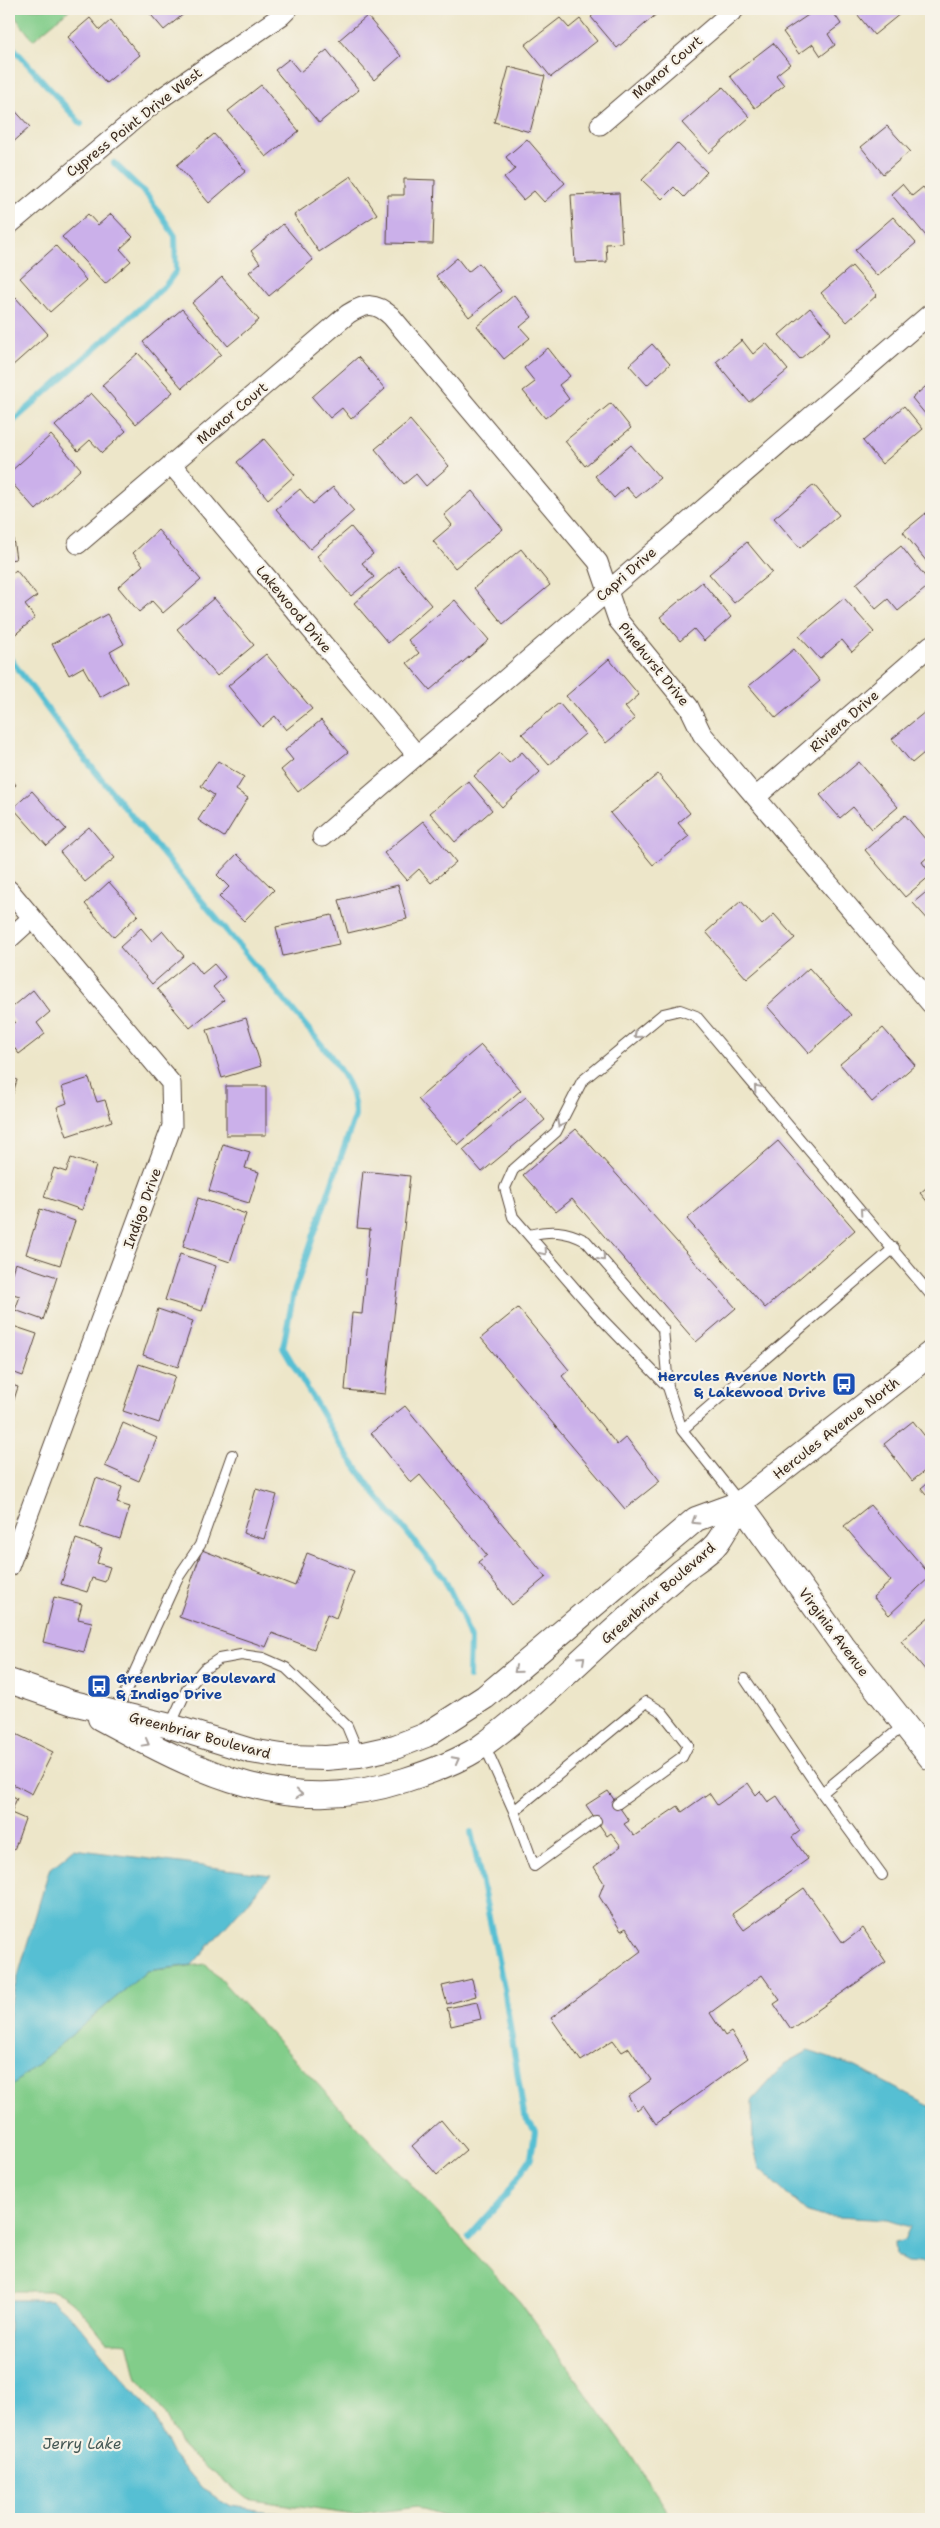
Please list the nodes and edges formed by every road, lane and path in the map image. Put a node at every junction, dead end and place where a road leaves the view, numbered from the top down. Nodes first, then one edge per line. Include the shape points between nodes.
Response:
1 (735, 9) edge
2 (281, 11) edge
3 (600, 125) dead end
4 (9, 225) edge
5 (931, 314) edge
6 (391, 316) joint
7 (172, 464) junction
8 (78, 544) dead end
9 (608, 590) junction
10 (931, 645) edge
11 (416, 754) junction
12 (756, 797) junction
13 (322, 837) dead end
14 (9, 890) edge
15 (32, 918) junction
16 (9, 939) edge
17 (931, 1004) edge
18 (528, 1235) junction
19 (894, 1248) junction
20 (931, 1295) edge
21 (931, 1354) edge
22 (668, 1387) junction
23 (682, 1430) junction
24 (232, 1455) dead end
25 (740, 1503) junction
26 (9, 1567) edge
27 (745, 1678) dead end
28 (9, 1680) edge
29 (73, 1703) junction
30 (116, 1714) junction
31 (904, 1725) junction
32 (170, 1726) junction
33 (484, 1743) junction
34 (359, 1755) junction
35 (931, 1758) edge
36 (822, 1793) junction
37 (617, 1804) dead end
38 (514, 1811) junction
39 (596, 1821) dead end
40 (882, 1875) dead end

1 - 3 street, Manor Court
2 - 4 street, Cypress Point Drive West via 154,103
5 - 9 street, Capri Drive
6 - 7 street, Manor Court via 373,304 348,314
6 - 9 street, Pinehurst Drive via 598,562
7 - 8 street, Manor Court
7 - 11 street, Lakewood Drive
9 - 11 street, Capri Drive
9 - 12 street, Pinehurst Drive via 618,620 689,707 702,734
10 - 12 street, Riviera Drive
11 - 13 street, Capri Drive
12 - 17 street, Pinehurst Drive
14 - 15 street, Indigo Drive
15 - 16 street
15 - 26 street, Indigo Drive via 171,1083 172,1126
19 -> 18 lane via 696,1016 680,1010 663,1014 582,1081 556,1132 513,1170 505,1188 508,1203
18 -> 22 lane via 597,1314
18 -> 22 lane via 552,1230 586,1240 663,1329
19 - 20 lane
19 - 23 lane
21 - 25 street, Hercules Avenue North
22 - 23 lane
23 - 25 lane
24 - 30 lane via 200,1545 177,1579
25 - 31 street, Virginia Avenue
33 -> 25 street, Greenbriar Boulevard via 716,1544
25 -> 34 street, Greenbriar Boulevard via 696,1519 485,1697 454,1719 395,1747
27 - 36 lane
28 - 29 street, Greenbriar Boulevard
29 - 30 street, Greenbriar Boulevard
29 -> 33 street, Greenbriar Boulevard via 162,1752 214,1774 264,1790 294,1794 350,1794 385,1787 444,1766
30 - 32 street, Greenbriar Boulevard
31 - 35 street, Virginia Avenue
31 - 36 lane
32 - 34 street, Greenbriar Boulevard via 251,1751 288,1757
32 - 34 lane via 186,1689 212,1664 219,1659 241,1655 263,1658 286,1668 347,1726
33 - 38 lane
36 - 40 lane
37 - 38 lane via 682,1757 688,1745 662,1712 646,1702
38 - 39 lane via 534,1866

